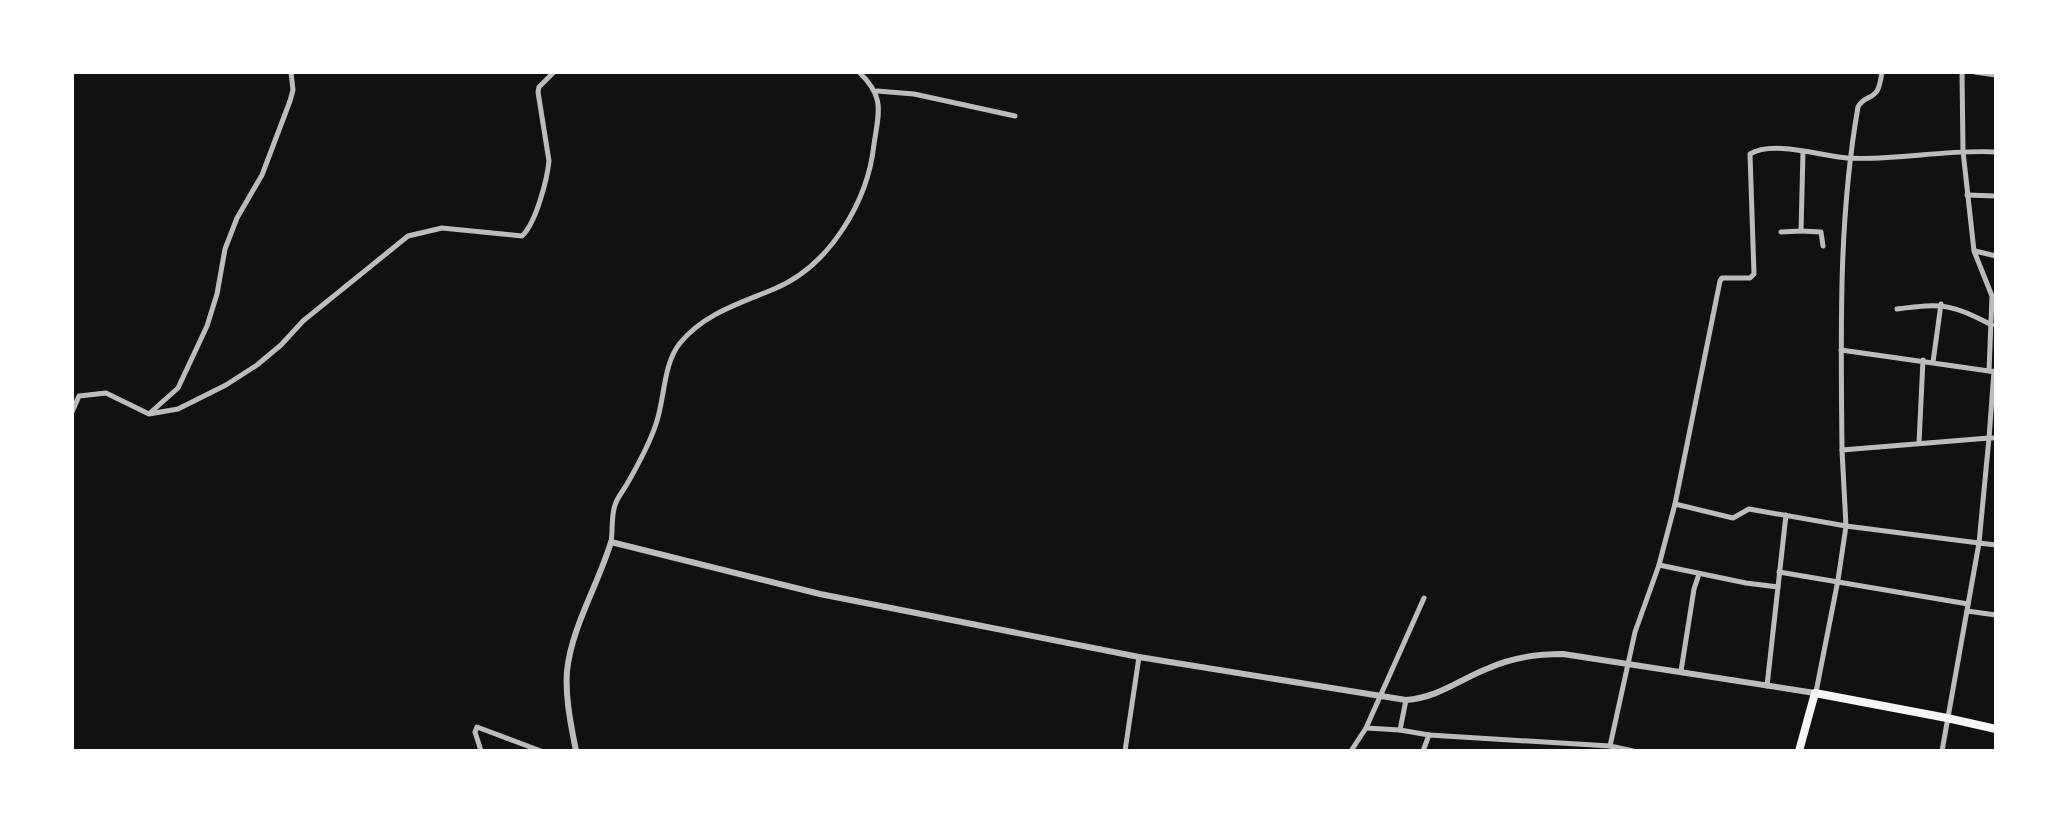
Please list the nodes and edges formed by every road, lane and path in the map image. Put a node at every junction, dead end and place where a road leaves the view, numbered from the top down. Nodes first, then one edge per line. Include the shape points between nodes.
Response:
1 (291, 72) edge
2 (554, 72) edge
3 (860, 72) edge
4 (1882, 72) edge
5 (1962, 72) edge
6 (1975, 72) edge
7 (1996, 75) edge
8 (877, 91) junction
9 (1015, 116) dead end
10 (1963, 151) junction
11 (1803, 152) junction
12 (1996, 152) edge
13 (1849, 158) junction
14 (1967, 195) junction
15 (1996, 196) edge
16 (1801, 231) junction
17 (1781, 232) dead end
18 (1823, 246) dead end
19 (1974, 251) junction
20 (1996, 256) edge
21 (1941, 304) junction
22 (1897, 309) dead end
23 (1992, 325) junction
24 (1841, 350) junction
25 (1923, 360) junction
26 (1933, 362) junction
27 (1993, 371) edge
28 (72, 412) edge
29 (149, 414) junction
30 (1992, 438) edge
31 (1919, 443) junction
32 (1842, 450) junction
33 (1675, 504) junction
34 (1786, 515) junction
35 (1846, 526) junction
36 (611, 542) junction
37 (1979, 543) junction
38 (1996, 545) edge
39 (1659, 565) junction
40 (1779, 572) junction
41 (1699, 574) junction
42 (1838, 580) junction
43 (1778, 587) junction
44 (1424, 598) dead end
45 (1967, 608) junction
46 (1996, 615) edge
47 (1139, 657) junction
48 (1627, 663) junction
49 (1681, 671) junction
50 (1767, 686) junction
51 (1815, 693) junction
52 (1381, 696) junction
53 (1406, 700) junction
54 (1947, 718) junction
55 (1366, 728) junction
56 (1996, 729) edge
57 (1400, 730) junction
58 (1429, 735) junction
59 (1610, 746) junction
60 (481, 751) edge
61 (541, 751) edge
62 (576, 751) edge
63 (1125, 751) edge
64 (1351, 751) edge
65 (1423, 751) edge
66 (1633, 751) edge
67 (1799, 751) edge
68 (1942, 751) edge

1 - 29 street via 290,101 262,175 225,249 207,326 178,388
2 - 29 street via 538,92 548,172 531,225 522,236 442,228 408,236 257,365 191,403
3 - 8 street
4 - 13 street via 1878,90 1858,107
5 - 10 street
6 - 7 street
8 - 9 street
8 - 36 street via 872,168 846,223 826,250 777,288 708,319 677,346 657,423 615,503
10 - 12 street
10 - 13 street
10 - 14 street
11 - 13 street
11 - 16 street
11 - 33 street via 1770,149 1750,154 1754,272 1750,278 1720,281
13 - 24 street
14 - 15 street
14 - 19 street
16 - 17 street
16 - 18 street via 1820,231
19 - 20 street
19 - 23 street via 1992,296
21 - 22 street
21 - 23 street
21 - 26 street
23 - 27 street
24 - 25 street
24 - 32 street
25 - 26 street
25 - 31 street
26 - 27 street
27 - 30 street
28 - 29 street via 79,396 106,393
30 - 31 street
30 - 37 street
31 - 32 street
32 - 35 street
33 - 34 street via 1733,518 1749,509
33 - 39 street
34 - 35 street
34 - 40 street
35 - 37 street
35 - 42 street
36 - 47 street via 820,594
36 - 62 street via 568,669
37 - 38 street
37 - 45 street
39 - 41 street
39 - 48 street
40 - 42 street
40 - 43 street
41 - 43 street
41 - 49 street
42 - 45 street
42 - 51 street
43 - 50 street
44 - 52 street
45 - 46 street
45 - 54 street
47 - 52 street
47 - 63 street
48 - 49 street
48 - 53 street via 1534,654 1485,669 1431,696
48 - 59 street
49 - 50 street
50 - 51 street
51 - 54 highway
51 - 67 highway
52 - 53 street
52 - 55 street
53 - 57 street
54 - 56 highway
54 - 68 street
55 - 57 street
55 - 64 street
57 - 58 street
58 - 59 street
58 - 65 street
59 - 66 street
60 - 61 street via 477,727

